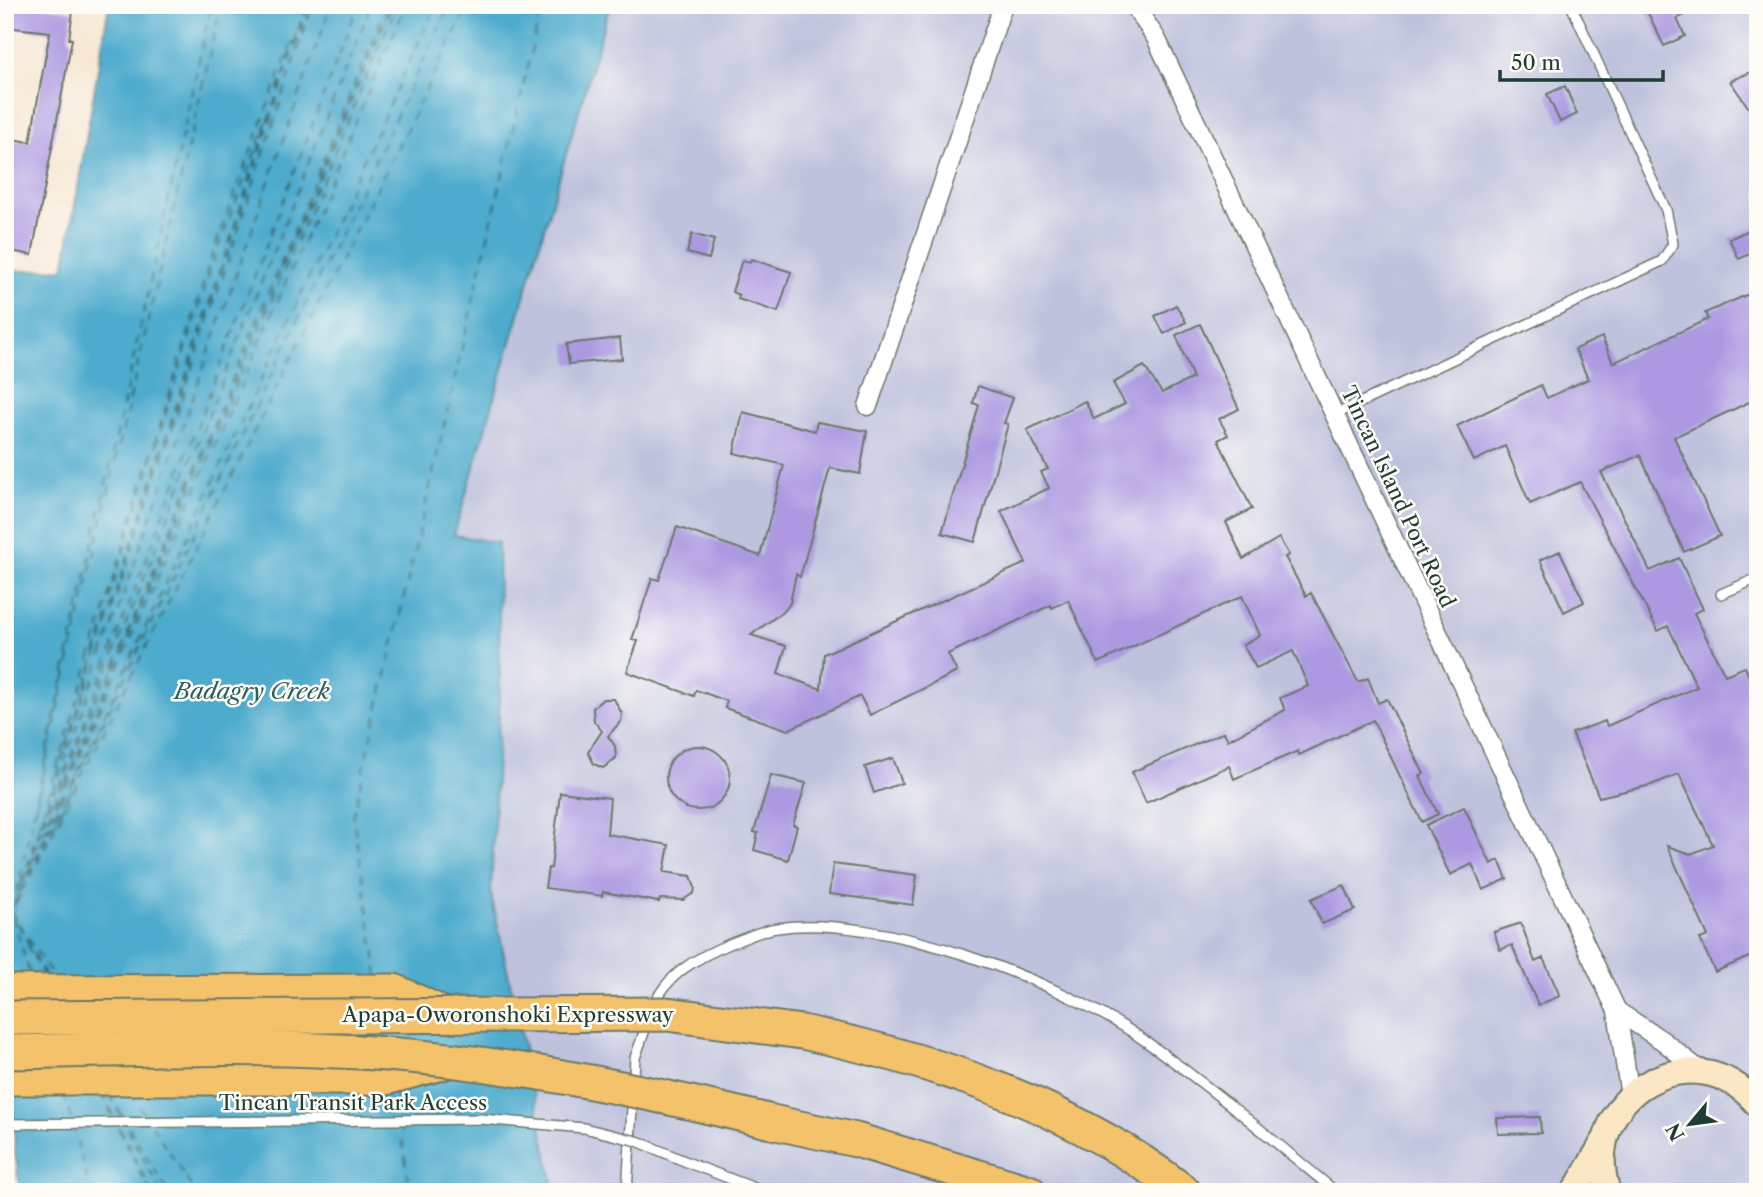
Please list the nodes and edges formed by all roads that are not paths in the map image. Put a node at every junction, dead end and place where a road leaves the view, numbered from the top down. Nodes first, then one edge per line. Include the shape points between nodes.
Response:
1 (1003, 5) edge
2 (1134, 5) edge
3 (1571, 5) edge
4 (868, 406) dead end
5 (1334, 415) junction
6 (1758, 578) edge
7 (1721, 594) dead end
8 (5, 992) edge
9 (1617, 1011) junction
10 (441, 1013) junction
11 (5, 1018) edge
12 (5, 1052) edge
13 (449, 1061) junction
14 (1703, 1073) junction
15 (5, 1078) edge
16 (1630, 1096) junction
17 (1757, 1102) edge
18 (5, 1124) edge
19 (1605, 1138) junction
20 (733, 1180) junction
21 (627, 1192) edge
22 (745, 1192) edge
23 (750, 1192) edge
24 (765, 1192) edge
25 (1029, 1192) edge
26 (1184, 1192) edge
27 (1335, 1192) edge
28 (1574, 1192) edge
29 (1608, 1192) edge

1 - 4 street
2 - 5 street, Tincan Island Port Road via 1156,38
3 - 5 lane via 1666,210 1673,244 1662,261
5 - 9 street, Tincan Island Port Road
6 - 7 lane
8 - 10 highway via 394,991
9 - 14 street
9 - 16 street, Tincan Island Port Road
10 - 11 highway, Apapa-Oworonshoki Expressway, bridge
10 - 26 highway, Apapa-Oworonshoki Expressway, bridge via 667,1014 802,1032 885,1049 942,1067 1089,1131
12 - 13 highway, Apapa-Oworonshoki Expressway, bridge via 201,1049 385,1054
13 - 15 highway via 385,1078
13 - 25 highway, Apapa-Oworonshoki Expressway, bridge via 633,1090 856,1140
14 - 16 street via 1671,1073
14 - 17 street via 1732,1083
16 - 19 street via 1610,1122
18 - 20 lane, Tincan Transit Park Access, bridge via 481,1119 584,1128 637,1142
19 - 28 street
19 - 29 street via 1603,1173
20 - 22 lane
20 - 23 lane
20 - 24 lane
21 - 27 lane via 635,1058 657,997 669,980 704,955 775,928 810,926 862,928 942,948 1005,969 1086,1006 1139,1036

